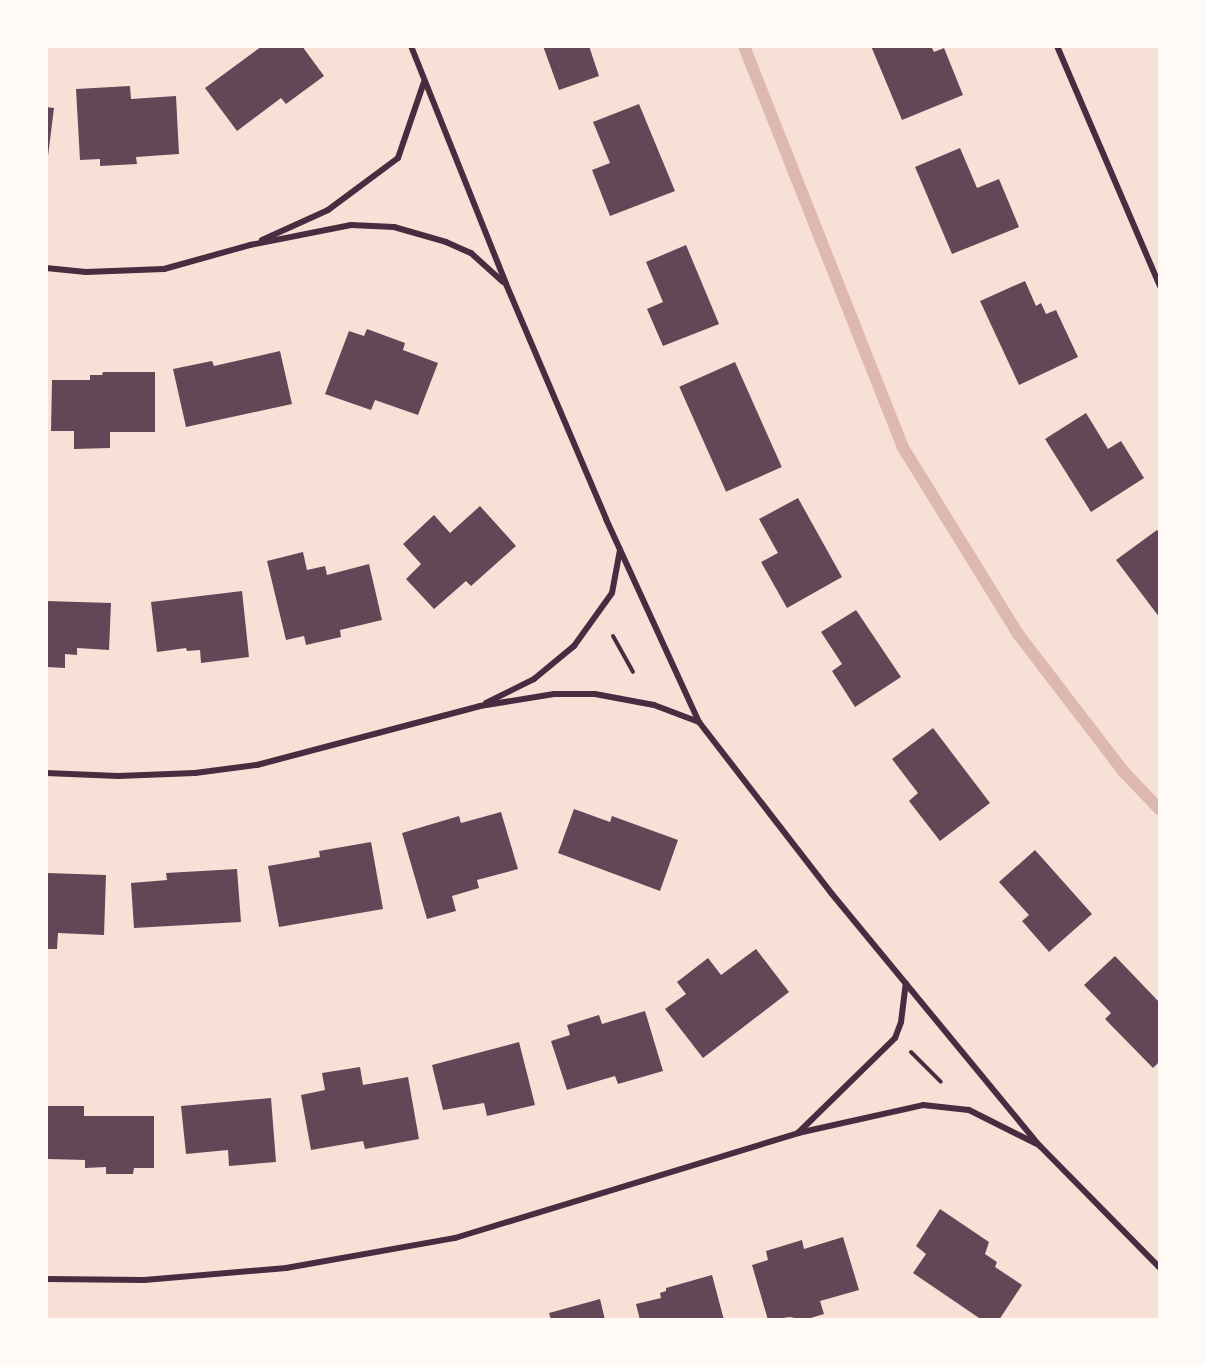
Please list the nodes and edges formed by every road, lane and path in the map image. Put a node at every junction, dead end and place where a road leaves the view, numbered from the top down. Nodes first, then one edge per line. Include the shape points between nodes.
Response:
1 (411, 46) edge
2 (1057, 46) edge
3 (424, 82) junction
4 (250, 245) junction
5 (46, 268) edge
6 (506, 284) junction
7 (1160, 286) edge
8 (620, 550) junction
9 (613, 636) dead end
10 (633, 672) dead end
11 (480, 706) junction
12 (699, 722) junction
13 (46, 773) edge
14 (906, 983) junction
15 (910, 1051) dead end
16 (941, 1082) dead end
17 (798, 1133) junction
18 (1040, 1146) junction
19 (1160, 1268) edge
20 (46, 1279) edge

1 - 3 street
2 - 7 street
3 - 4 street via 398,158 328,210
3 - 6 street
4 - 5 street via 164,269 86,272
4 - 6 street via 351,225 394,227 471,253
6 - 8 street
8 - 11 street via 612,593 574,646 534,679
8 - 12 street
9 - 10 path
11 - 12 street via 554,694 595,694 654,705
11 - 13 street via 257,765 195,773 118,776
12 - 14 street
14 - 17 street via 895,1038
14 - 18 street
15 - 16 path
17 - 18 street via 922,1104 969,1110
17 - 20 street via 455,1238 286,1268 144,1280
18 - 19 street

